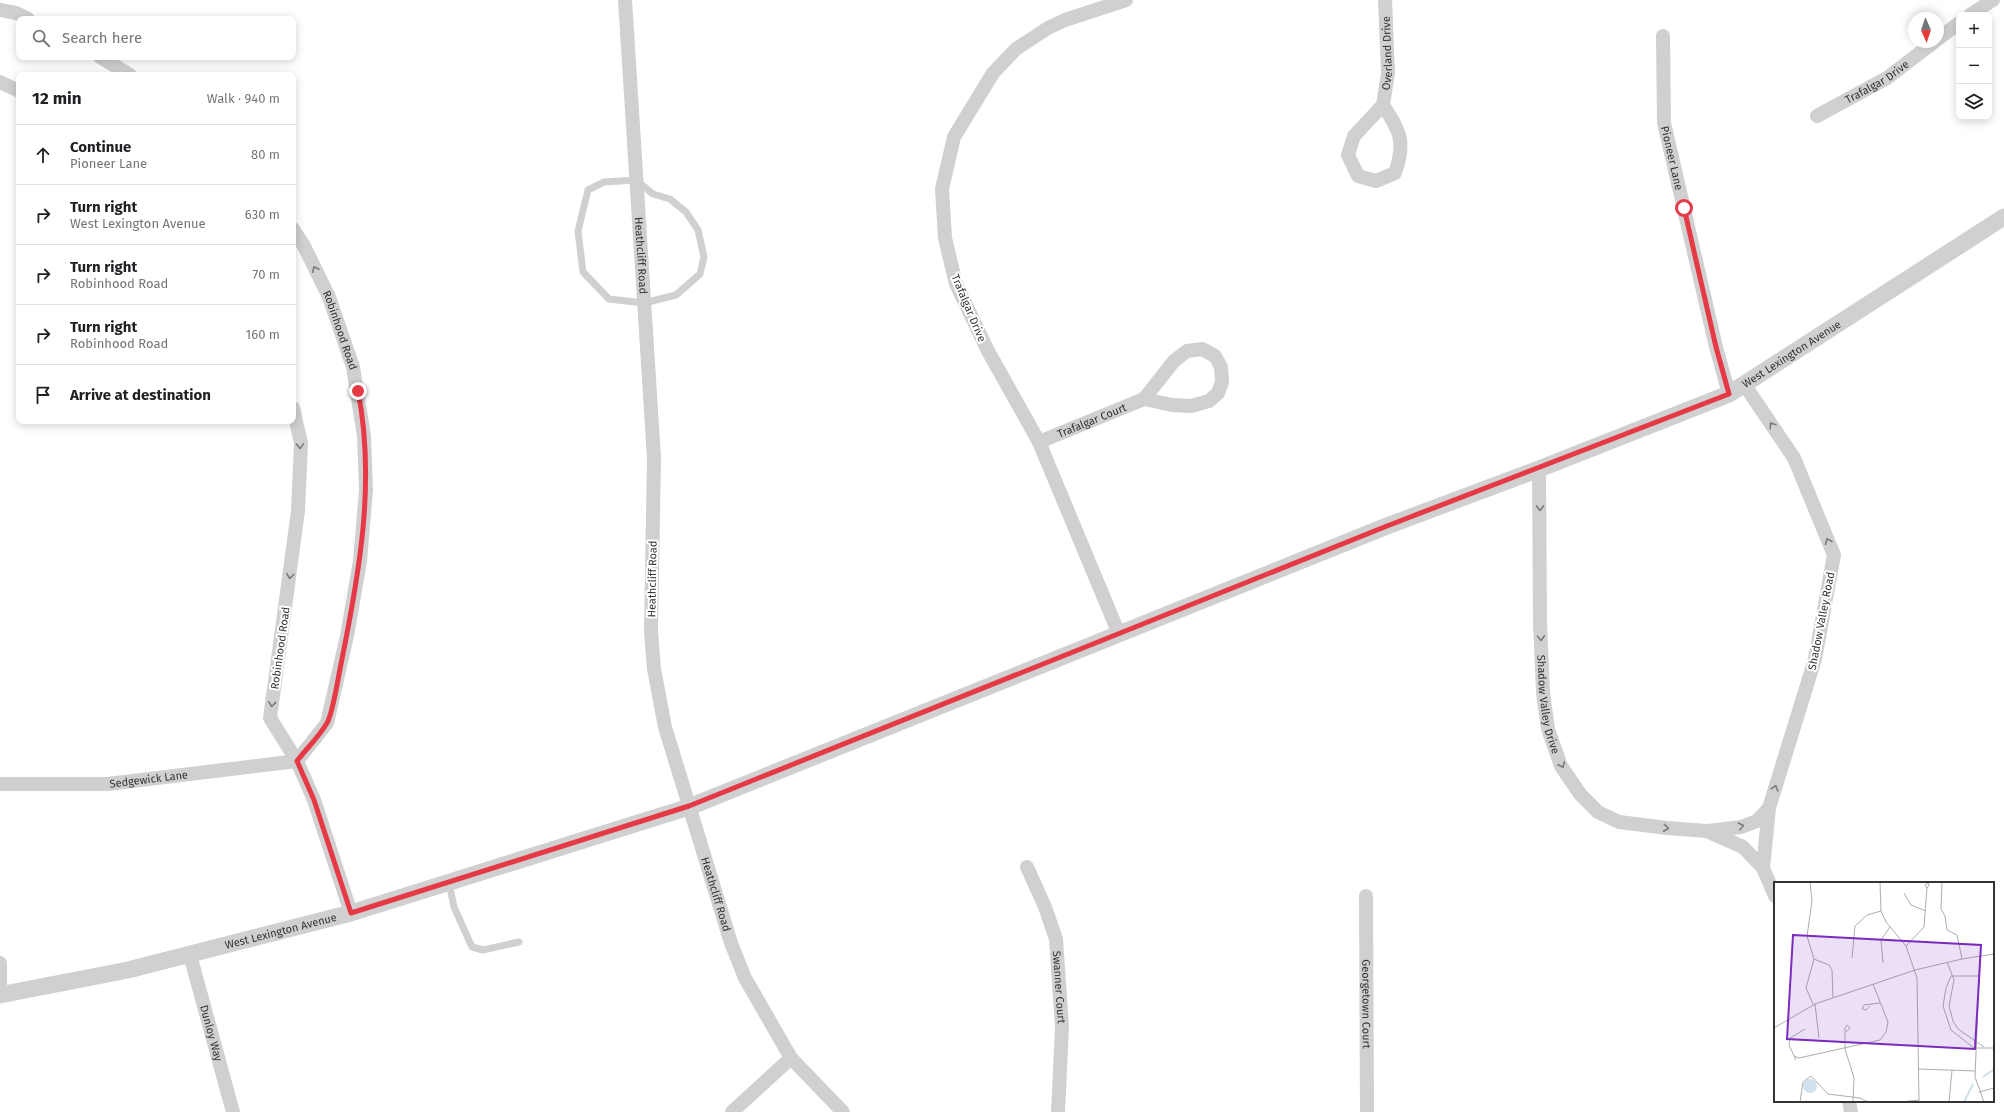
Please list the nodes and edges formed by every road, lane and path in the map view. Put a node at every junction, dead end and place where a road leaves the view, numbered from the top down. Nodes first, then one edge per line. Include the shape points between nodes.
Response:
1 (625, 0) edge
2 (1126, 0) edge
3 (1384, 0) edge
4 (1977, 0) edge
5 (1993, 0) edge
6 (0, 10) edge
7 (1971, 12) edge
8 (1975, 12) edge
9 (22, 16) edge
10 (1956, 25) edge
11 (1944, 34) edge
12 (1663, 36) dead end
13 (1926, 48) edge
14 (105, 60) edge
15 (125, 72) edge
16 (0, 82) edge
17 (16, 90) edge
18 (1383, 105) junction
19 (1817, 116) dead end
20 (636, 180) junction
21 (2004, 217) edge
22 (296, 234) edge
23 (644, 303) junction
24 (1744, 384) junction
25 (1729, 394) junction
26 (1144, 399) junction
27 (296, 421) edge
28 (1039, 442) junction
29 (1539, 469) junction
30 (1119, 634) junction
31 (297, 761) junction
32 (0, 784) edge
33 (689, 806) junction
34 (1769, 808) junction
35 (1707, 831) junction
36 (1028, 867) dead end
37 (1763, 868) junction
38 (448, 882) junction
39 (1774, 894) edge
40 (1366, 896) dead end
41 (351, 913) junction
42 (518, 942) dead end
43 (190, 955) junction
44 (0, 963) edge
45 (0, 995) edge
46 (791, 1058) junction
47 (1849, 1102) edge
48 (233, 1112) edge
49 (732, 1112) edge
50 (843, 1112) edge
51 (1058, 1112) edge
52 (1367, 1112) edge
53 (1851, 1112) edge

1 - 20 street, Heathcliff Road
2 - 28 street, Trafalgar Drive via 1065,20 1016,49 994,73 954,136 942,189 945,238 956,284 988,351
3 - 18 street, Overland Drive via 1388,73
4 - 7 street
5 - 8 street
6 - 9 street
10 - 11 street
12 - 25 street, Pioneer Lane via 1664,123
13 - 19 street, Trafalgar Drive via 1886,78
14 - 15 street
16 - 17 street
18 - 18 street, Overland Drive via 1398,128 1401,155 1394,173 1376,181 1358,176 1348,155 1354,136
20 - 23 street, Heathcliff Road
20 - 23 lane via 653,194 670,199 686,212 698,230 704,258 700,274 676,294
20 - 23 lane via 604,182 588,190 578,231 582,272 609,299
21 - 24 street, West Lexington Avenue
31 -> 22 street, Robinhood Road via 327,723 347,636 360,561 366,490 364,436 353,367 329,297
23 - 33 street, Heathcliff Road via 654,458 651,632 654,669 665,727
24 - 25 street, West Lexington Avenue
34 -> 24 street, Shadow Valley Road via 1815,659 1834,555 1794,458
25 - 29 street, West Lexington Avenue
26 - 26 street, Trafalgar Court via 1191,406 1209,402 1218,393 1222,382 1221,367 1215,356 1202,349 1187,351 1174,361
26 - 28 street, Trafalgar Court
27 -> 31 street, Robinhood Road via 301,443 298,511 270,718
28 - 30 street, Trafalgar Drive
29 - 30 street, West Lexington Avenue via 1387,526
29 -> 35 street, Shadow Valley Drive via 1543,693 1548,728 1561,766 1580,794 1598,812 1619,822
30 - 33 street, West Lexington Avenue
31 - 32 street, Sedgewick Lane via 108,784
31 - 41 street, Robinhood Road via 314,800
33 - 38 street, West Lexington Avenue
33 - 46 street, Heathcliff Road via 731,943 745,978
35 -> 34 street, Shadow Valley Drive via 1741,827 1756,821
34 - 37 street, Shadow Valley Road
35 - 37 street, Shadow Valley Drive via 1743,847
36 - 51 street, Swanner Court via 1056,939 1062,1027
37 - 39 street, Shadow Valley Road
38 - 41 street, West Lexington Avenue
38 - 42 lane via 454,907 472,946 484,950
40 - 52 street, Georgetown Court
41 - 43 street, West Lexington Avenue
43 - 45 street, West Lexington Avenue
43 - 48 street, Dunloy Way
44 - 45 street
46 - 49 street
46 - 50 street, Heathcliff Road
47 - 53 street

